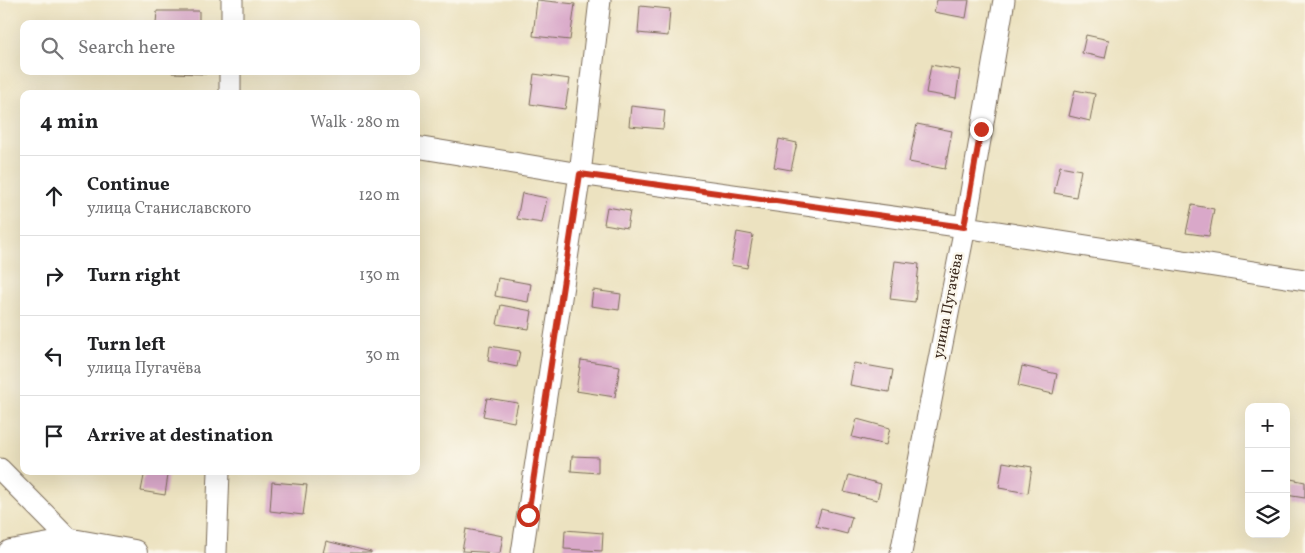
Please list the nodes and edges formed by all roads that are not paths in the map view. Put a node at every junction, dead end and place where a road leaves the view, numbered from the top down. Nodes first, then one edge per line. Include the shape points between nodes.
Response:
1 (232, 0) edge
2 (600, 0) edge
3 (1004, 0) edge
4 (232, 20) edge
5 (230, 75) edge
6 (230, 90) edge
7 (420, 148) edge
8 (580, 174) junction
9 (964, 227) junction
10 (1305, 280) edge
11 (0, 469) edge
12 (218, 475) edge
13 (72, 542) junction
14 (11, 553) edge
15 (134, 553) edge
16 (216, 553) edge
17 (522, 553) edge
18 (901, 553) edge

1 - 4 street
2 - 8 street
3 - 9 street, улица Пугачёва
5 - 6 street
7 - 8 street
8 - 9 street
8 - 17 street
9 - 10 street
9 - 18 street, улица Пугачёва
11 - 13 street
12 - 16 street
13 - 14 street
13 - 15 street

